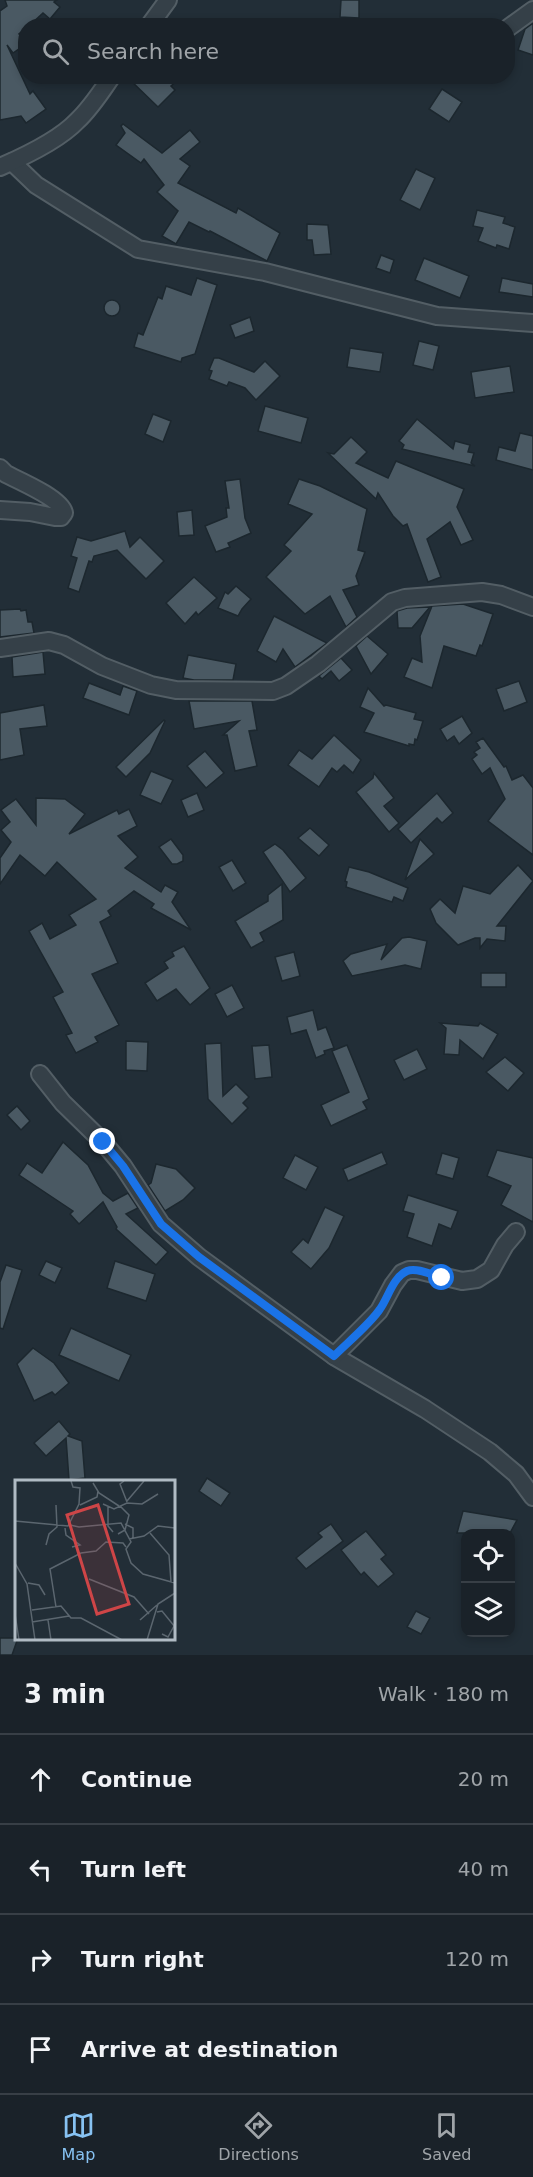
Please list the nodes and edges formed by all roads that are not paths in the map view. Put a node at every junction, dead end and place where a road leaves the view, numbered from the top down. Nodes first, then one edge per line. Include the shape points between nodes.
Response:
1 (168, 0) edge
2 (533, 10) edge
3 (155, 18) edge
4 (515, 22) edge
5 (106, 84) edge
6 (6, 164) edge
7 (533, 323) edge
8 (0, 468) edge
9 (0, 510) edge
10 (533, 607) edge
11 (0, 648) edge
12 (40, 1074) dead end
13 (516, 1232) dead end
14 (334, 1356) junction
15 (533, 1497) edge

1 - 3 street
2 - 4 street
5 - 6 street via 76,123
6 - 7 street via 138,249 265,272 437,316
8 - 9 street via 54,499 64,513 55,518
10 - 11 street via 482,592 392,602 318,664 286,686 265,692 198,692 151,685 49,641
12 - 14 street via 123,1166 161,1224 199,1257
13 - 14 street via 491,1270 477,1279 462,1281 417,1270 402,1274 379,1311
14 - 15 street via 490,1452 516,1474

